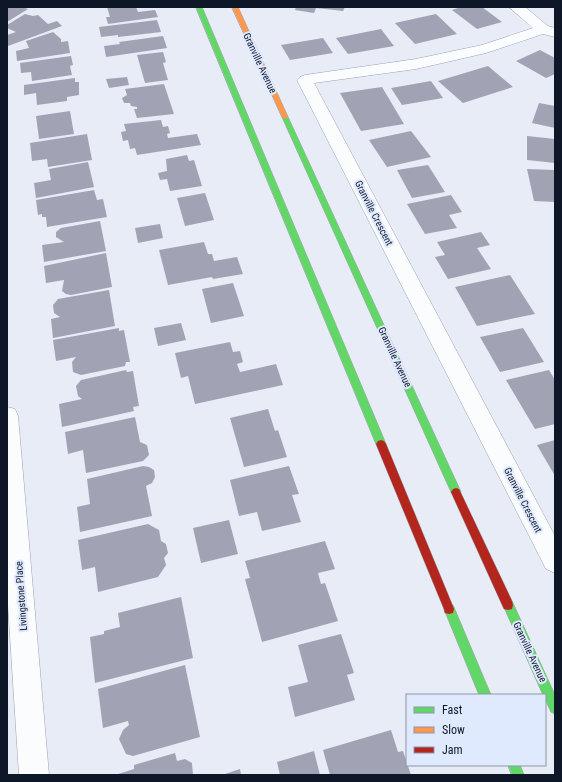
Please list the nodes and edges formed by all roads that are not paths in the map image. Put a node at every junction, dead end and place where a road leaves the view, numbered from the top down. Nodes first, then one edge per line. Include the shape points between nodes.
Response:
1 (199, 7) edge
2 (235, 7) edge
3 (516, 7) edge
4 (549, 32) edge
5 (7, 416) edge
6 (555, 561) edge
7 (485, 694) edge
8 (555, 708) edge
9 (34, 775) edge

1 - 7 main road
2 - 8 main road, Granville Avenue
3 - 4 street
4 - 6 street, Granville Crescent via 416,64 305,80
5 - 9 street, Livingstone Place

